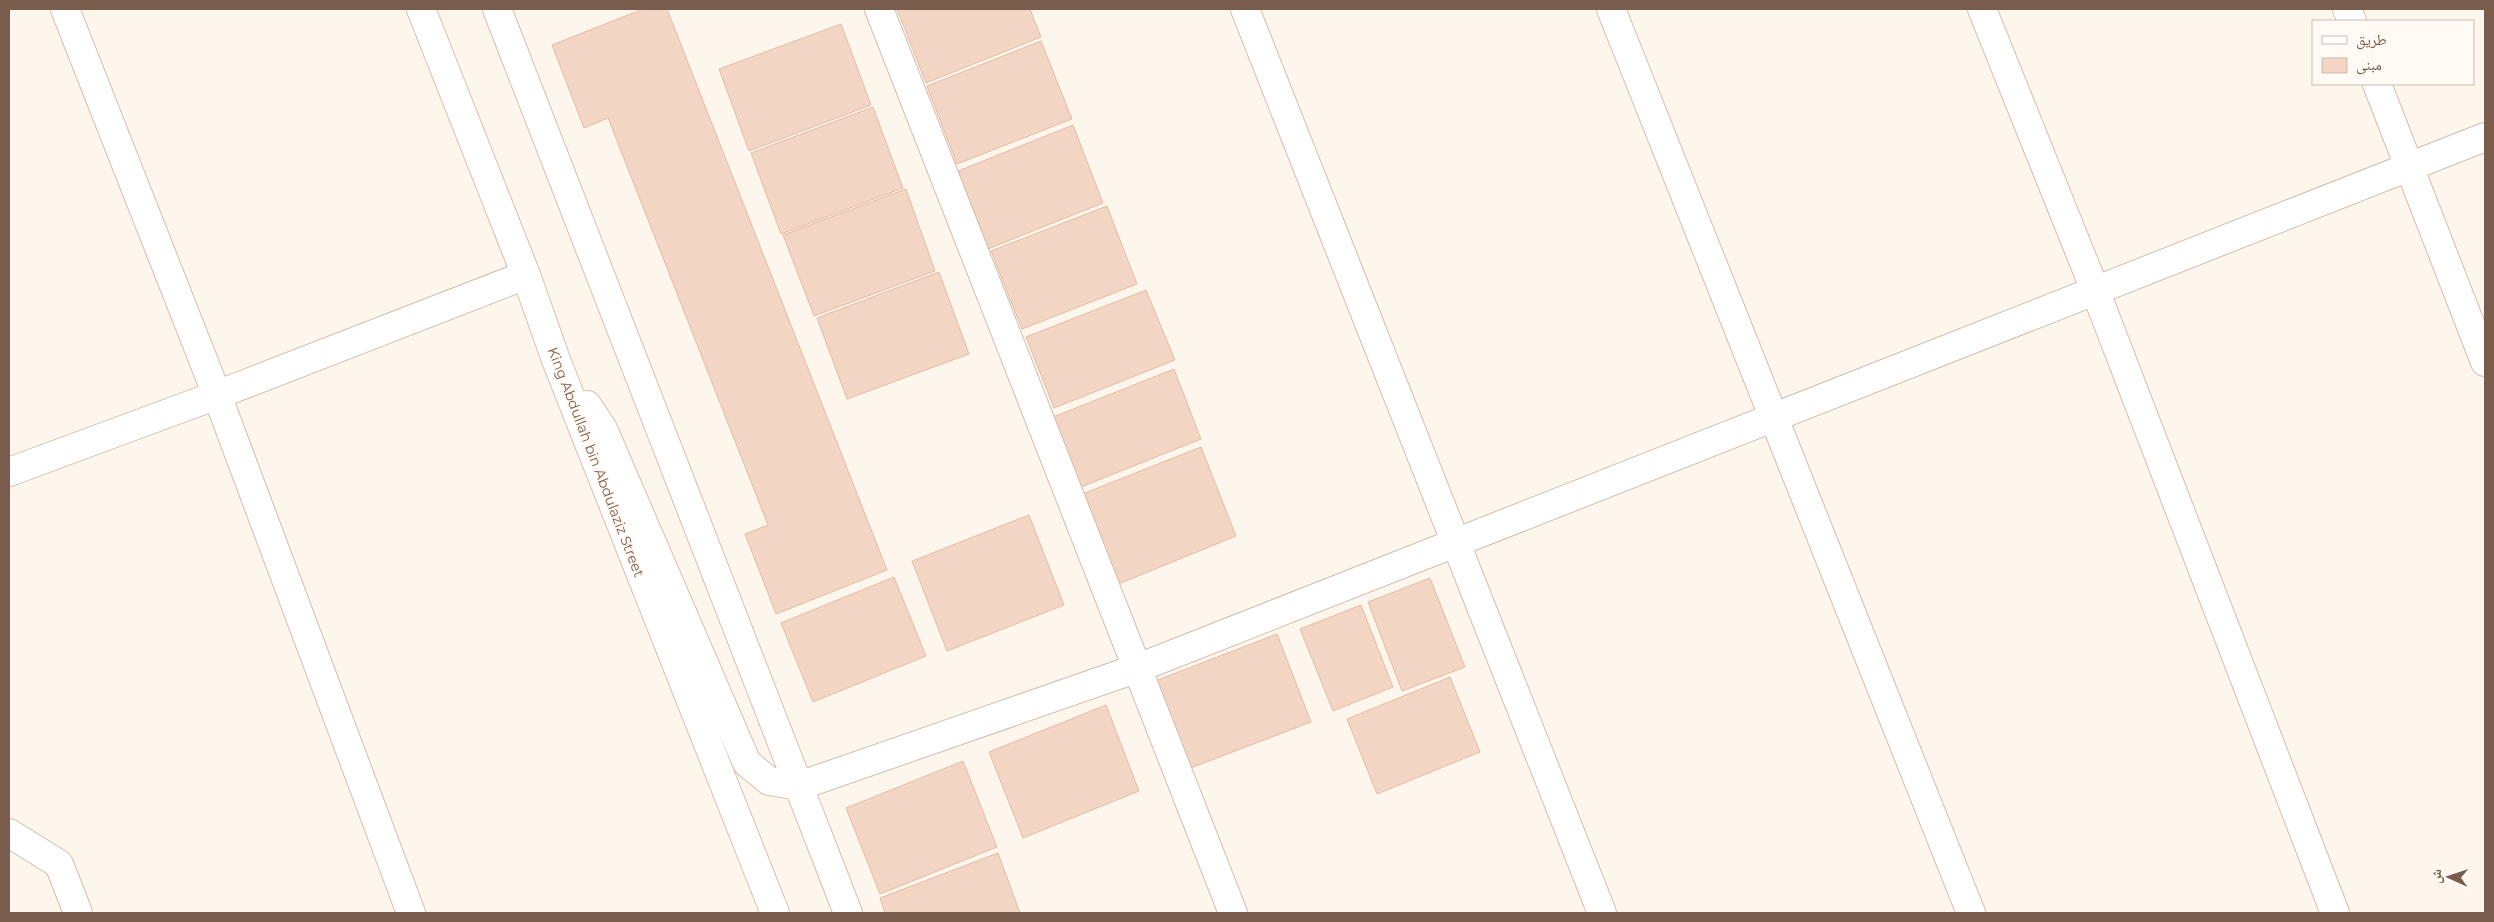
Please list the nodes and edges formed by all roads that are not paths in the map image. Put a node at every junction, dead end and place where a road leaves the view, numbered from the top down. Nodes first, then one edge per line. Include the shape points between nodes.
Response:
1 (65, 9) edge
2 (421, 9) edge
3 (498, 9) edge
4 (879, 9) edge
5 (1245, 9) edge
6 (1611, 9) edge
7 (1982, 9) edge
8 (2377, 85) edge
9 (2485, 137) edge
10 (2410, 167) junction
11 (526, 276) junction
12 (2095, 290) junction
13 (556, 360) junction
14 (2485, 362) edge
15 (217, 395) junction
16 (1772, 418) junction
17 (9, 472) edge
18 (1455, 543) junction
19 (1138, 668) junction
20 (798, 786) junction
21 (9, 833) edge
22 (78, 913) edge
23 (411, 913) edge
24 (774, 913) edge
25 (848, 913) edge
26 (1233, 913) edge
27 (1602, 913) edge
28 (1971, 913) edge
29 (2335, 913) edge

1 - 15 street
2 - 11 street, King Abdullah bin Abdulaziz Street
3 - 20 street
4 - 19 street
5 - 18 street
6 - 16 street
7 - 12 street
8 - 10 street
9 - 10 street
10 - 12 street
10 - 14 street
11 - 13 street, King Abdullah bin Abdulaziz Street
11 - 15 street
12 - 16 street
12 - 29 street
13 - 20 street via 603,429 748,763 769,782
13 - 24 street, King Abdullah bin Abdulaziz Street
15 - 17 street
15 - 23 street
16 - 18 street
16 - 28 street
18 - 19 street
18 - 27 street
19 - 20 street
19 - 26 street
20 - 25 street
21 - 22 street via 59,864

